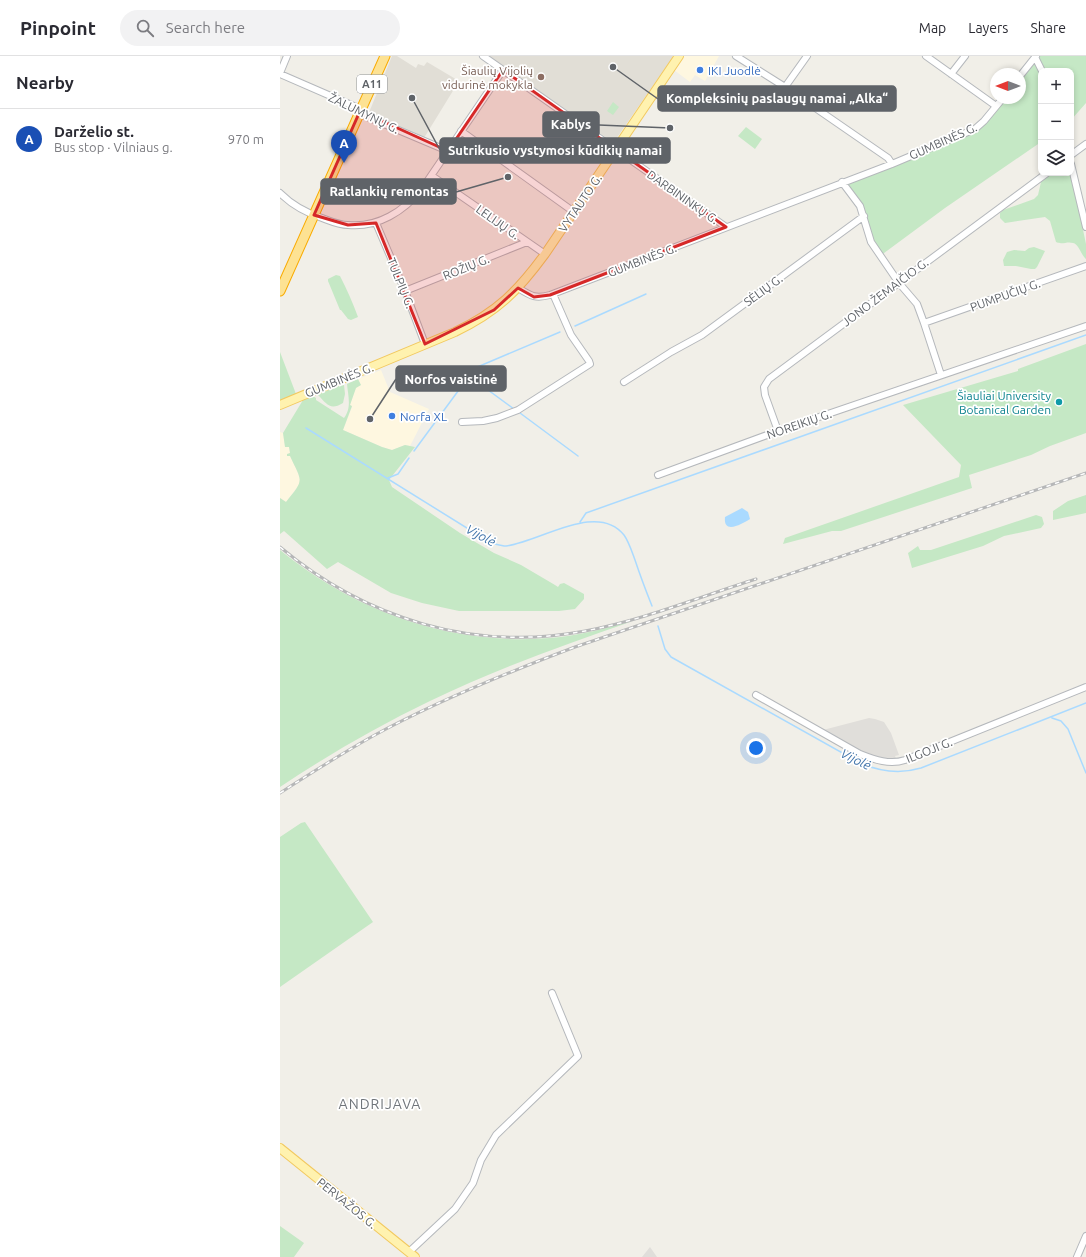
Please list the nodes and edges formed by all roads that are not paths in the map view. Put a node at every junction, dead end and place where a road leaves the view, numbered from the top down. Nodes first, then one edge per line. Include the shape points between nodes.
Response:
1 (287, 56) edge
2 (384, 56) edge
3 (483, 56) edge
4 (679, 56) edge
5 (736, 56) edge
6 (807, 56) edge
7 (926, 56) edge
8 (965, 56) edge
9 (1036, 56) edge
10 (1026, 68) edge
11 (1041, 68) edge
12 (503, 70) junction
13 (280, 73) edge
14 (951, 74) junction
15 (785, 87) junction
16 (996, 106) joint
17 (360, 111) junction
18 (461, 131) junction
19 (1086, 144) edge
20 (616, 150) junction
21 (448, 151) junction
22 (1074, 153) edge
23 (892, 164) junction
24 (1074, 175) edge
25 (432, 176) junction
26 (1043, 176) edge
27 (842, 182) junction
28 (280, 193) edge
29 (574, 212) junction
30 (314, 215) junction
31 (864, 216) junction
32 (1085, 217) edge
33 (376, 223) junction
34 (726, 227) junction
35 (1086, 227) edge
36 (527, 242) junction
37 (545, 254) junction
38 (1086, 266) edge
39 (899, 283) junction
40 (518, 288) junction
41 (280, 291) edge
42 (405, 291) junction
43 (553, 294) junction
44 (924, 324) junction
45 (1086, 326) edge
46 (425, 344) junction
47 (941, 375) junction
48 (624, 382) dead end
49 (280, 405) edge
50 (462, 422) dead end
51 (778, 432) junction
52 (658, 475) dead end
53 (1086, 688) edge
54 (756, 695) dead end
55 (552, 993) dead end
56 (280, 1148) edge
57 (1086, 1236) edge
58 (412, 1254) edge
59 (1077, 1257) edge

1 - 13 street
2 - 17 highway, A11
3 - 12 street, DARBININKŲ G.
4 - 20 main road, VYTAUTO G.
5 - 15 street
6 - 15 street
7 - 14 street
8 - 14 street
9 - 10 street
9 - 11 street
12 - 18 street
12 - 20 street, DARBININKŲ G.
13 - 17 street, ŽALUMYNŲ G.
14 - 16 street
15 - 23 street via 888,158
16 - 23 street, GUMBINĖS G. via 975,129
17 - 21 street, ŽALUMYNŲ G. via 365,116
17 - 30 highway, A11
18 - 21 street
18 - 29 street
19 - 22 street
20 - 29 main road, VYTAUTO G.
20 - 34 street, DARBININKŲ G.
21 - 25 street
23 - 27 street, GUMBINĖS G.
24 - 32 street
25 - 33 street via 406,207
25 - 36 street, LELIJŲ G.
26 - 39 street, JONO ŽEMAIČIO G.
27 - 31 street via 860,206
27 - 34 street, GUMBINĖS G.
28 - 30 street
29 - 37 main road, VYTAUTO G.
30 - 33 street via 348,226
30 - 41 highway, A11
31 - 39 street via 871,242
31 - 48 street, SĖLIŲ G. via 702,335
32 - 35 street
33 - 42 street, TULPIŲ G.
34 - 43 street, GUMBINĖS G.
36 - 37 street, LELIJŲ G.
36 - 42 street, ROŽIŲ G.
37 - 40 main road, VYTAUTO G.
38 - 44 street, PUMPUČIŲ G.
39 - 44 street via 917,304
39 - 51 street, JONO ŽEMAIČIO G. via 769,379 764,387 765,395
40 - 43 street, GUMBINĖS G. via 534,297
40 - 46 main road, GUMBINĖS G. via 480,320
42 - 46 street, TULPIŲ G.
43 - 50 street via 571,335 590,364 518,410 497,418
44 - 47 street
45 - 47 street, NOREIKIŲ G.
46 - 49 main road, GUMBINĖS G.
47 - 51 street, NOREIKIŲ G.
51 - 52 street, NOREIKIŲ G.
53 - 54 street, ILGOJI G. via 899,762 871,759 860,754
55 - 58 street via 578,1056 496,1135 481,1160 473,1183 455,1209
56 - 58 main road, PERVAŽOS G.
57 - 59 street

